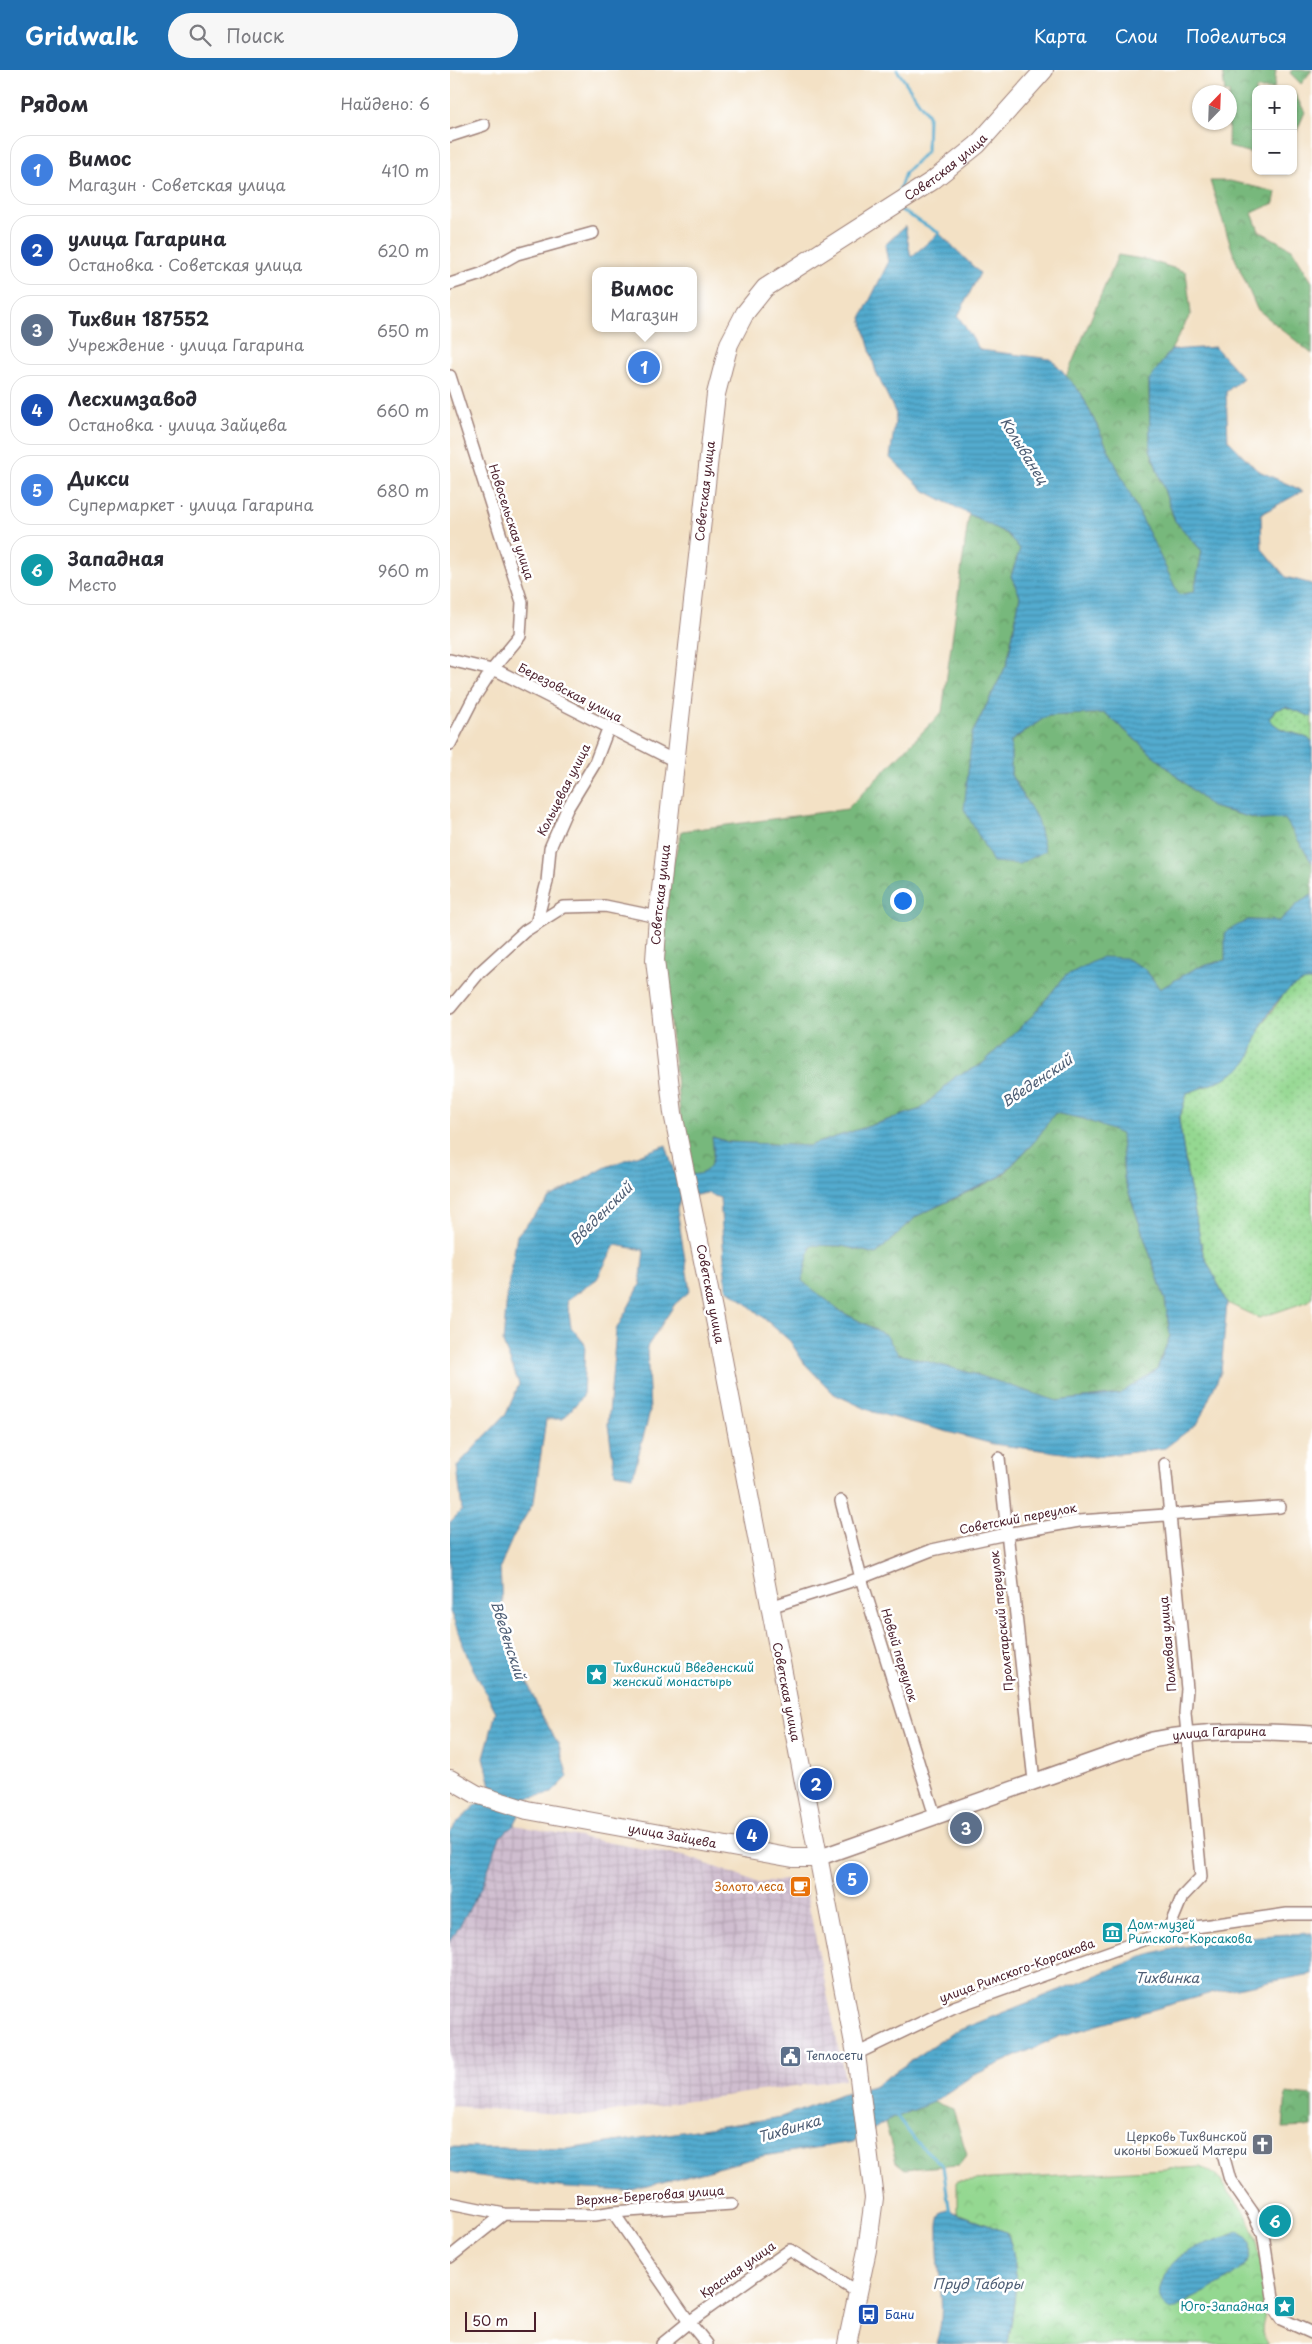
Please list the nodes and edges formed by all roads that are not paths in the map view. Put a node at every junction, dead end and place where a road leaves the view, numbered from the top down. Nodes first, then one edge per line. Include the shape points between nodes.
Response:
1 (1044, 70) edge
2 (484, 125) dead end
3 (450, 136) edge
4 (593, 233) dead end
5 (450, 284) edge
6 (450, 376) edge
7 (450, 660) edge
8 (492, 670) junction
9 (608, 729) junction
10 (450, 744) edge
11 (675, 761) junction
12 (658, 917) junction
13 (536, 924) junction
14 (450, 1008) edge
15 (999, 1458) dead end
16 (1165, 1464) dead end
17 (841, 1501) dead end
18 (1280, 1508) dead end
19 (1170, 1514) junction
20 (1006, 1534) junction
21 (861, 1578) junction
22 (770, 1607) junction
23 (1187, 1732) junction
24 (1312, 1734) edge
25 (450, 1779) edge
26 (1034, 1781) junction
27 (936, 1816) junction
28 (818, 1858) junction
29 (1312, 1914) edge
30 (1168, 1931) junction
31 (856, 2054) junction
32 (1224, 2158) dead end
33 (450, 2203) edge
34 (732, 2204) dead end
35 (613, 2212) junction
36 (504, 2214) junction
37 (450, 2257) edge
38 (859, 2293) junction
39 (689, 2322) junction
40 (1312, 2333) edge
41 (662, 2344) edge
42 (707, 2344) edge
43 (847, 2344) edge

1 - 11 main road, Советская улица via 977,145 932,182 766,288 745,313 729,344 716,394
2 - 3 street
4 - 5 street via 518,254 481,274
6 - 8 street, Новосельская улица via 522,602 520,636
7 - 8 street, Березовская улица
8 - 9 street, Березовская улица
8 - 10 street, Новосельская улица
9 - 11 street, Березовская улица
9 - 13 street, Кольцевая улица via 595,763 550,848 547,882
11 - 12 main road, Советская улица
12 - 13 street via 605,906 563,907
12 - 22 main road, Советская улица via 655,960 673,1113
13 - 14 street via 479,973
15 - 20 street, Пролетарский переулок
16 - 19 street, Полковая улица
17 - 21 street, Новый переулок
18 - 19 street, Советский переулок
19 - 20 street, Советский переулок via 1079,1521
19 - 23 street, Полковая улица via 1187,1689
20 - 21 street, Советский переулок via 932,1550
20 - 26 street, Пролетарский переулок
21 - 22 street, Советский переулок
21 - 27 street, Новый переулок
22 - 28 main road, Советская улица
23 - 24 street, улица Гагарина
23 - 26 street, улица Гагарина via 1152,1740
23 - 30 street, Полковая улица via 1201,1877 1182,1897
25 - 28 main road, улица Зайцева via 476,1794 527,1810 793,1858
26 - 27 street, улица Гагарина
27 - 28 street, улица Гагарина
28 - 31 main road, Советская улица
29 - 30 street, улица Римского-Корсакова via 1287,1914
30 - 31 street, улица Римского-Корсакова via 954,2007
31 - 38 main road, Советская улица via 874,2198
32 - 40 street via 1230,2180 1263,2234 1275,2310 1281,2319
33 - 36 street, Верхне-Береговая улица
34 - 35 street, Верхне-Береговая улица
35 - 36 street, Верхне-Береговая улица via 595,2215
35 - 39 street
36 - 37 street
38 - 39 street, Красная улица via 790,2250
38 - 43 main road
39 - 41 street, Красная улица
39 - 42 street

